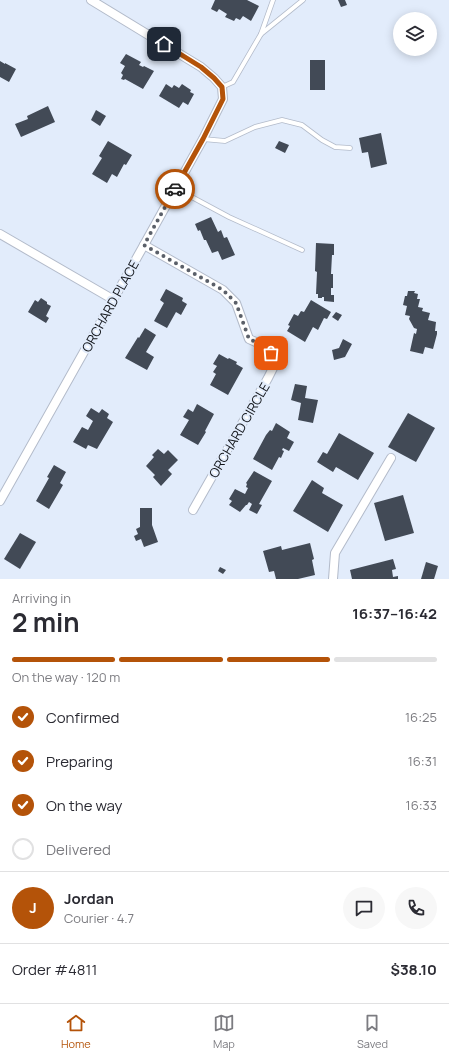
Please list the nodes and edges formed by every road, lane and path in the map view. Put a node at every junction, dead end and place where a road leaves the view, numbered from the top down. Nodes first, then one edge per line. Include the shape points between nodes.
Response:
1 (91, 0) edge
2 (273, 0) edge
3 (304, 0) edge
4 (261, 34) junction
5 (222, 87) junction
6 (203, 139) junction
7 (350, 148) dead end
8 (175, 188) junction
9 (0, 234) edge
10 (144, 245) junction
11 (302, 250) dead end
12 (114, 300) junction
13 (391, 458) dead end
14 (0, 501) edge
15 (192, 510) dead end
16 (333, 579) edge

1 - 5 street via 201,67
2 - 4 lane
3 - 4 lane
4 - 5 lane via 234,82
5 - 6 street, ORCHARD PLACE via 223,99
6 - 7 lane via 225,140 255,127 282,120 302,125 335,147
6 - 8 street, ORCHARD PLACE
8 - 10 street, ORCHARD PLACE
8 - 11 lane via 229,217
9 - 12 street
10 - 12 street, ORCHARD PLACE
10 - 15 street, ORCHARD CIRCLE via 223,290 236,303 249,339 269,348 275,364
12 - 14 street, ORCHARD PLACE
13 - 16 street via 335,553

